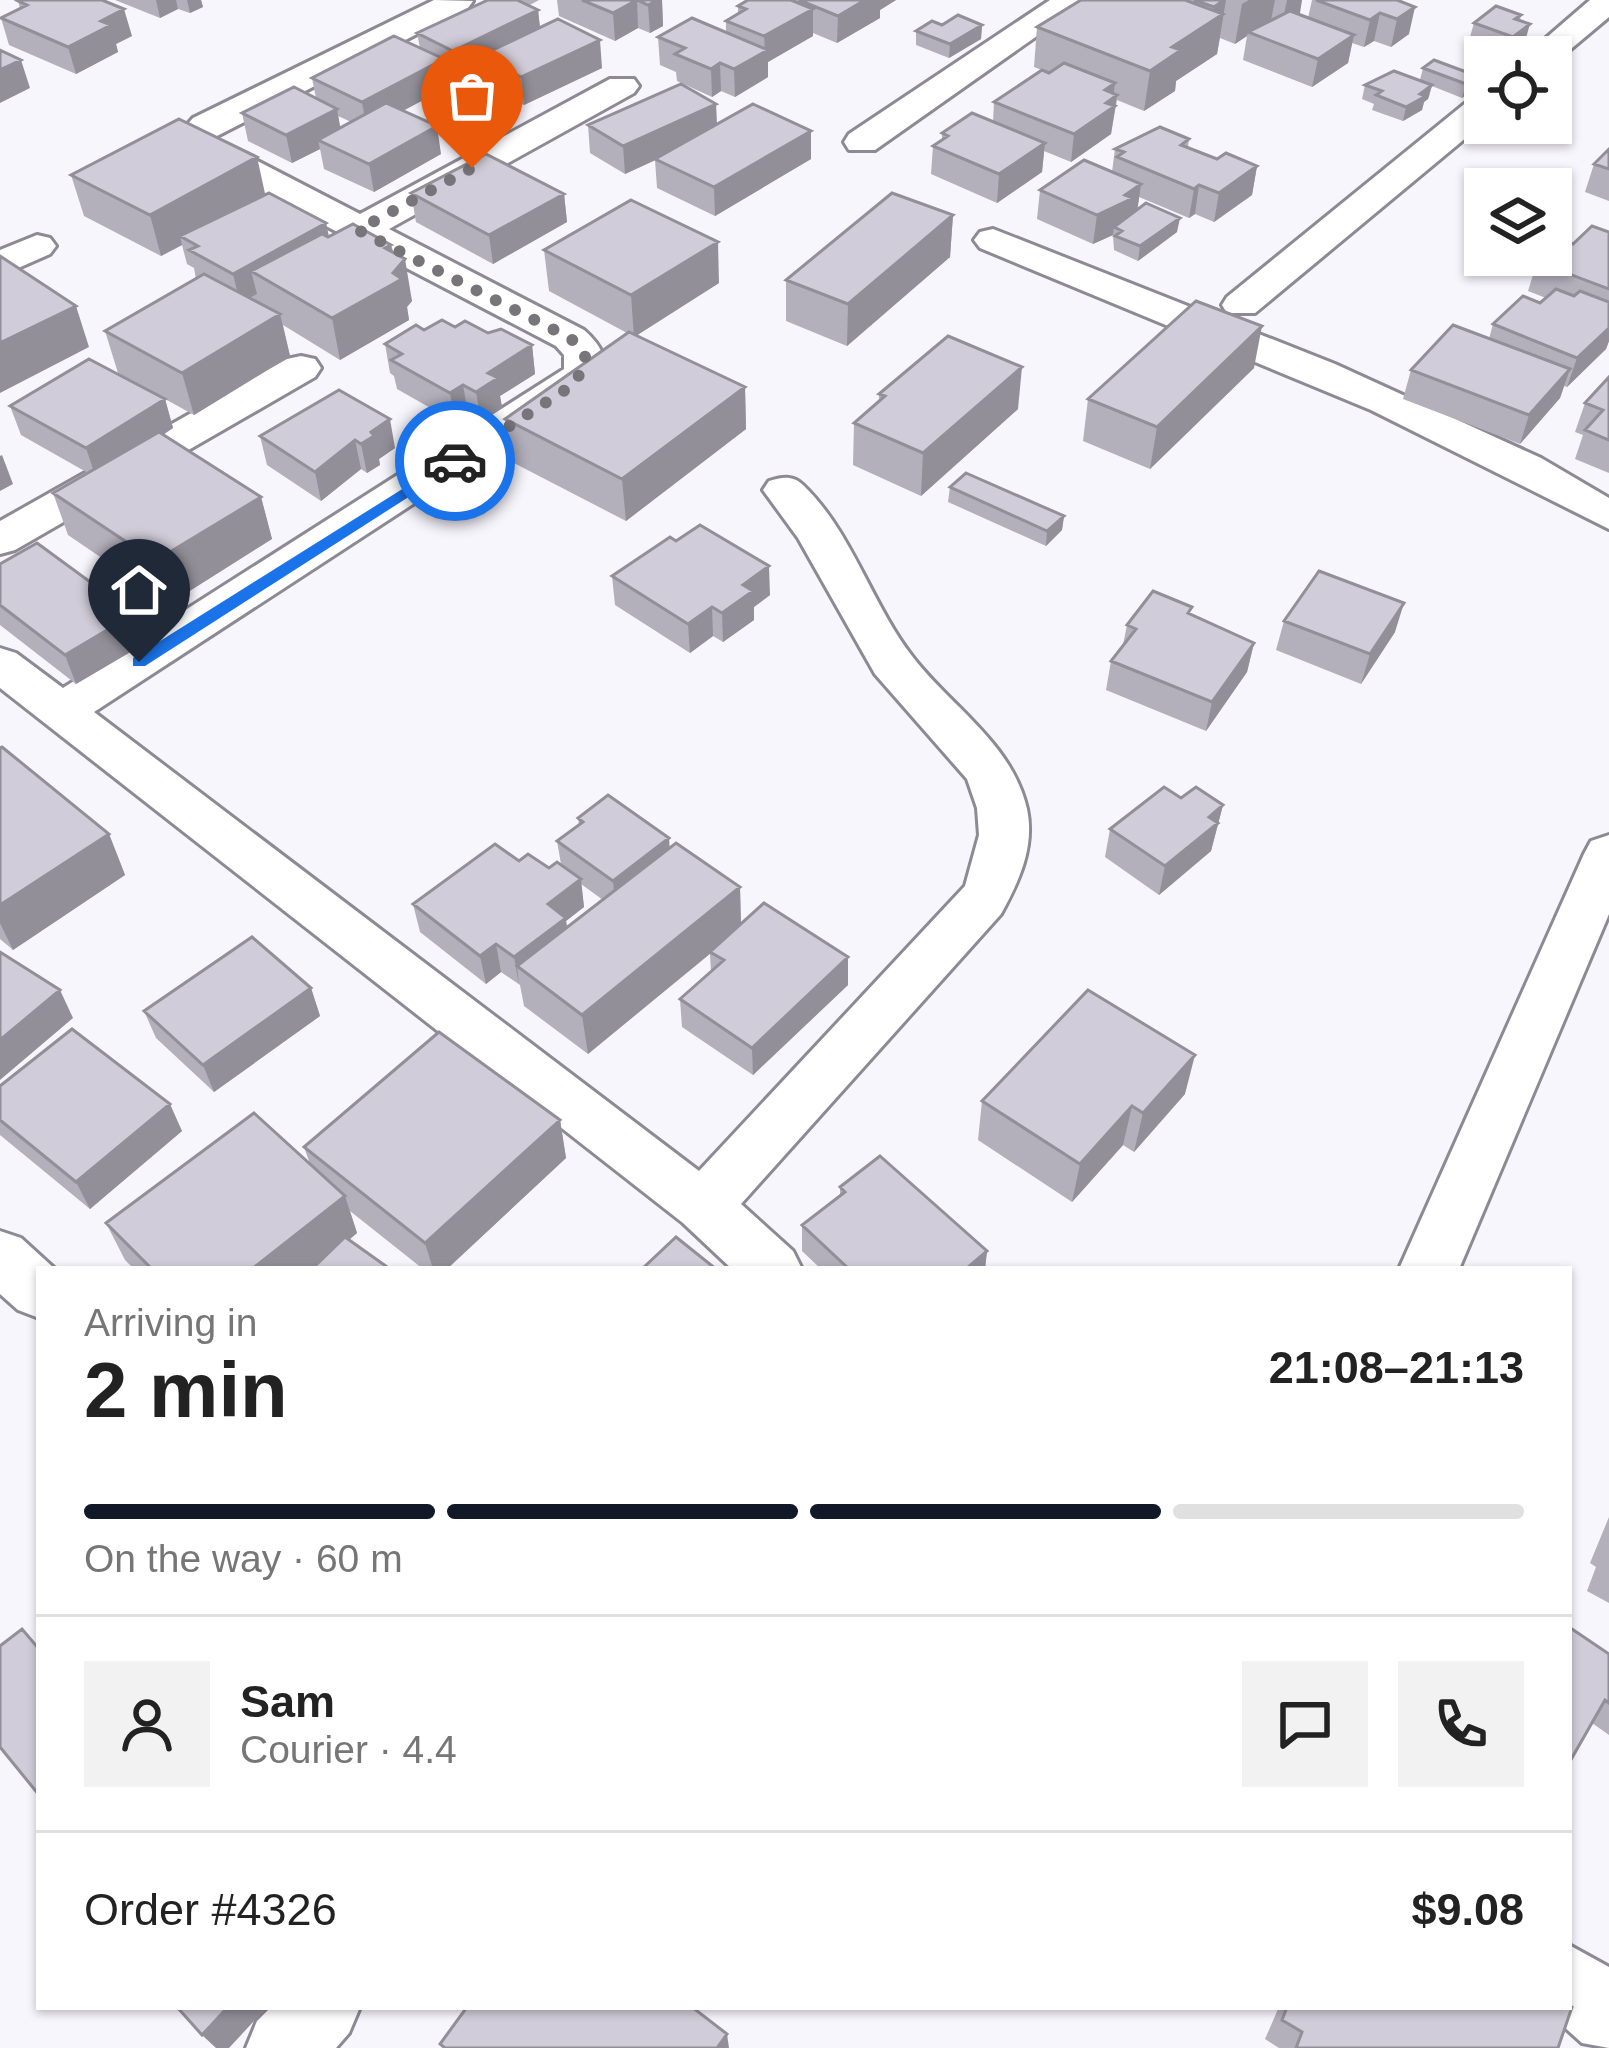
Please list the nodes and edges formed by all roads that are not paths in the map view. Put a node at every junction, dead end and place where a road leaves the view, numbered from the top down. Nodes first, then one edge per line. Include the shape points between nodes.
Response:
1 (1072, 0) edge
2 (457, 1) edge
3 (1609, 1) edge
4 (1566, 36) edge
5 (622, 86) dead end
6 (1464, 121) edge
7 (862, 142) dead end
8 (358, 230) junction
9 (993, 240) dead end
10 (37, 246) dead end
11 (0, 265) edge
12 (1241, 305) dead end
13 (301, 368) dead end
14 (784, 490) dead end
15 (1609, 515) edge
16 (0, 540) edge
17 (0, 664) edge
18 (60, 712) junction
19 (1609, 854) edge
20 (703, 1206) junction
21 (0, 1256) edge
22 (769, 1266) edge
23 (1430, 1266) edge
24 (36, 1289) edge
25 (1572, 1985) edge
26 (320, 2010) edge
27 (1609, 2016) edge
28 (284, 2048) edge

1 - 7 street
2 - 8 street via 196,136 205,151
3 - 4 street
5 - 8 street
6 - 12 street
8 - 18 street via 570,338 587,362 583,375
9 - 15 street via 1407,411
10 - 11 street
13 - 16 street
14 - 20 street via 824,543 884,653 987,770 1004,848 982,900
17 - 18 street
18 - 20 street
19 - 23 street
20 - 22 street
21 - 24 street
25 - 27 street
26 - 28 street

